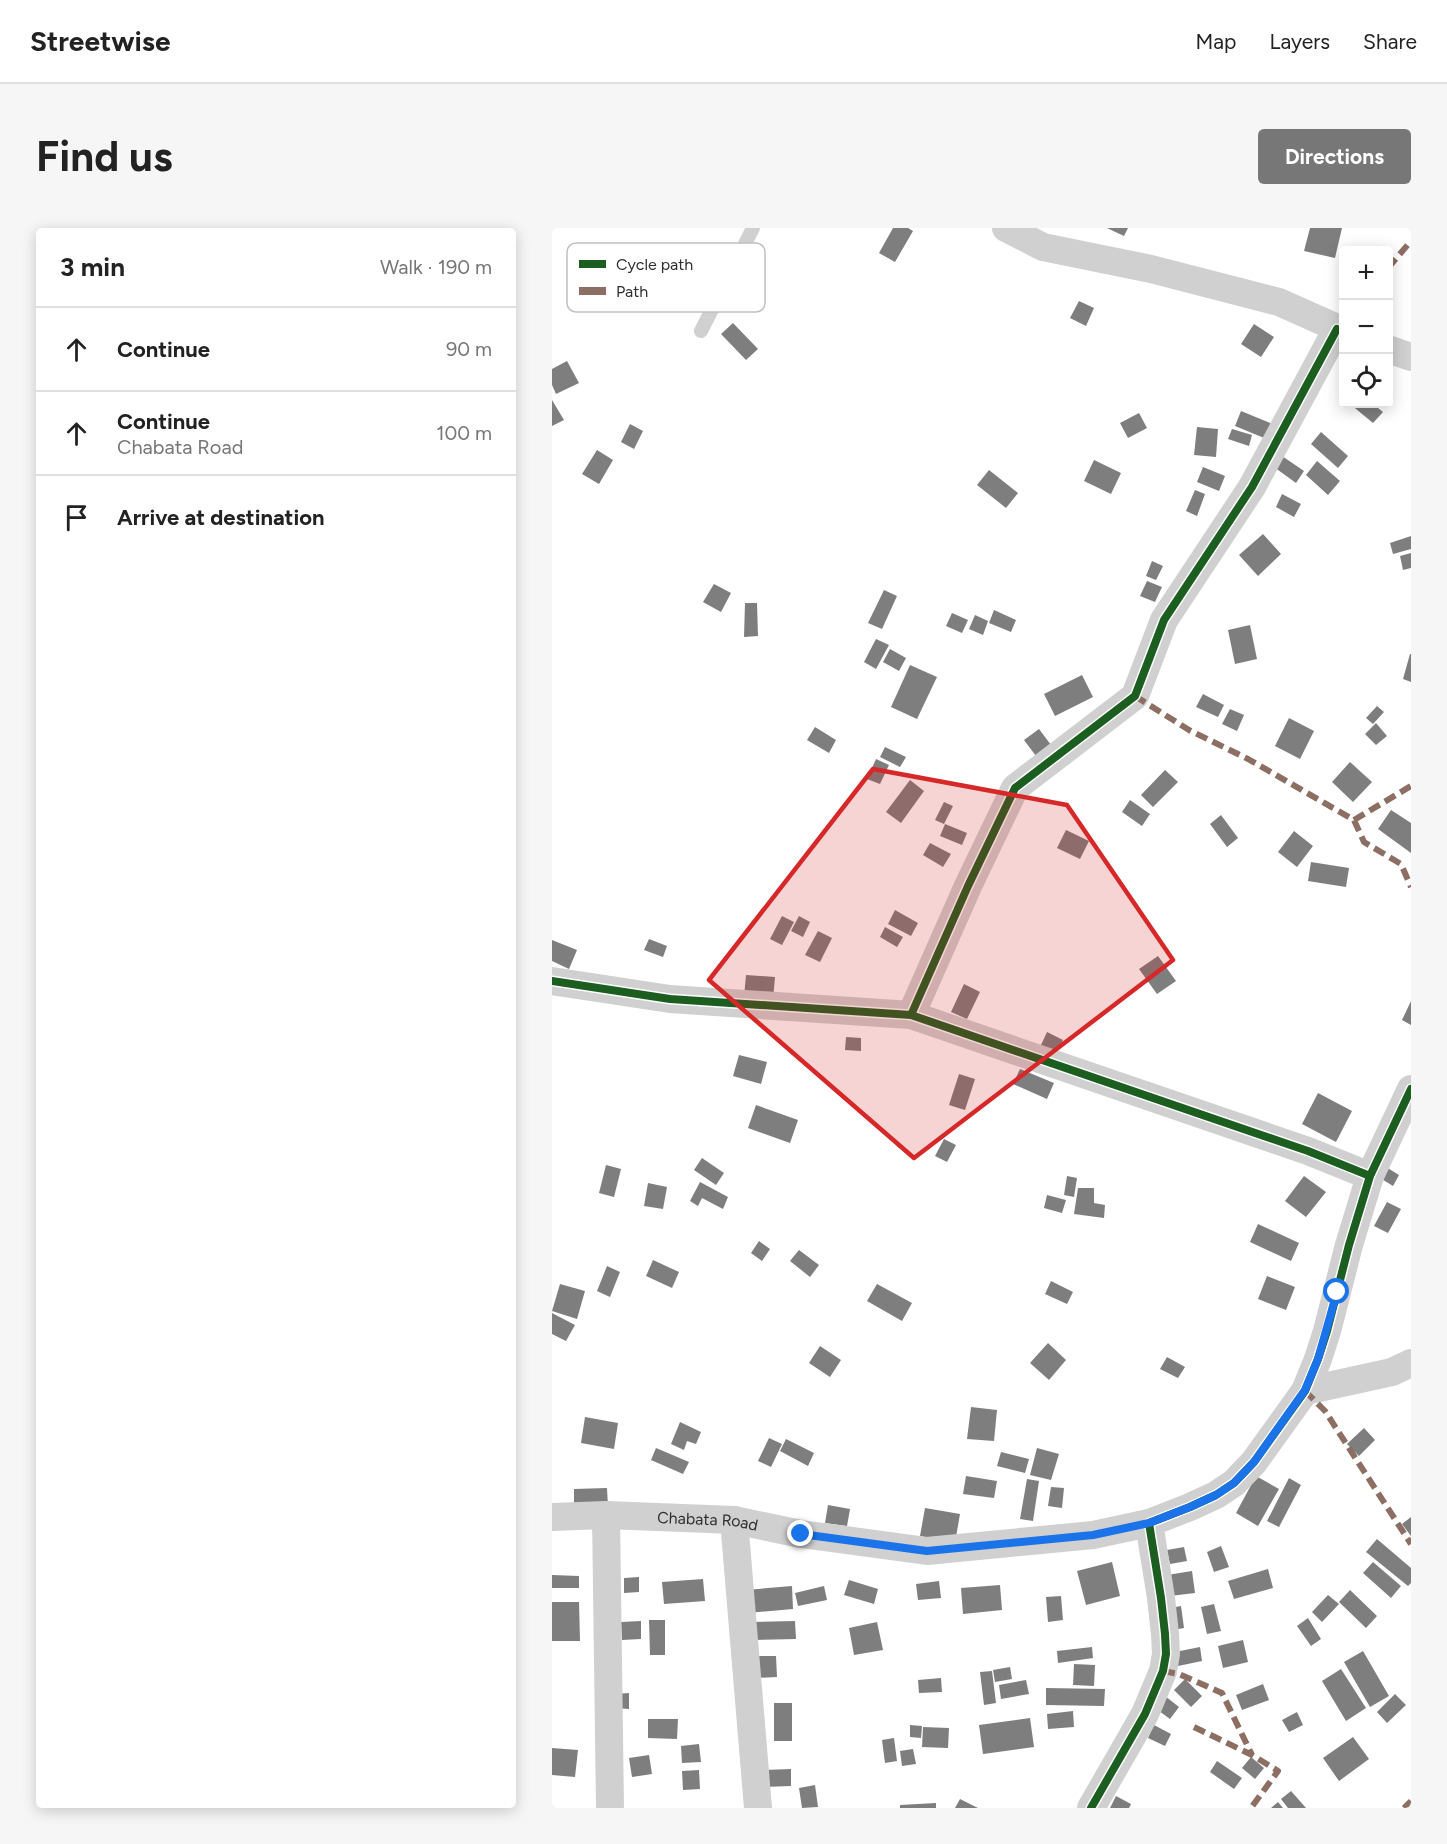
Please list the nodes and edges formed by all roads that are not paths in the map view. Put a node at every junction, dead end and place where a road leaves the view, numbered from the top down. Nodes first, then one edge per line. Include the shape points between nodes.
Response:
1 (753, 228) edge
2 (1006, 228) edge
3 (745, 243) edge
4 (711, 312) edge
5 (1339, 330) edge
6 (701, 331) dead end
7 (1339, 332) edge
8 (1393, 350) edge
9 (1411, 357) edge
10 (552, 981) edge
11 (911, 1015) junction
12 (1411, 1089) edge
13 (1370, 1176) junction
14 (1411, 1363) edge
15 (1305, 1390) junction
16 (606, 1515) junction
17 (552, 1517) edge
18 (734, 1520) junction
19 (1149, 1523) junction
20 (610, 1808) edge
21 (758, 1808) edge
22 (1092, 1808) edge

1 - 3 lane
2 - 5 street via 1043,247 1151,269 1279,302
4 - 6 lane
7 - 11 street via 1252,487 1164,620 1135,696 1015,788
8 - 9 street
10 - 11 street via 670,999
11 - 13 street via 1308,1151
12 - 13 street, Chabata Road
13 - 15 street, Chabata Road via 1327,1331
14 - 15 street via 1392,1371
15 - 19 street, Chabata Road via 1254,1462 1234,1483 1216,1495
16 - 17 street, Chabata Road
16 - 18 street, Chabata Road
16 - 20 street
18 - 19 street, Chabata Road via 801,1534 927,1551 1093,1535
18 - 21 street
19 - 22 street via 1164,1622 1163,1671 1145,1714

